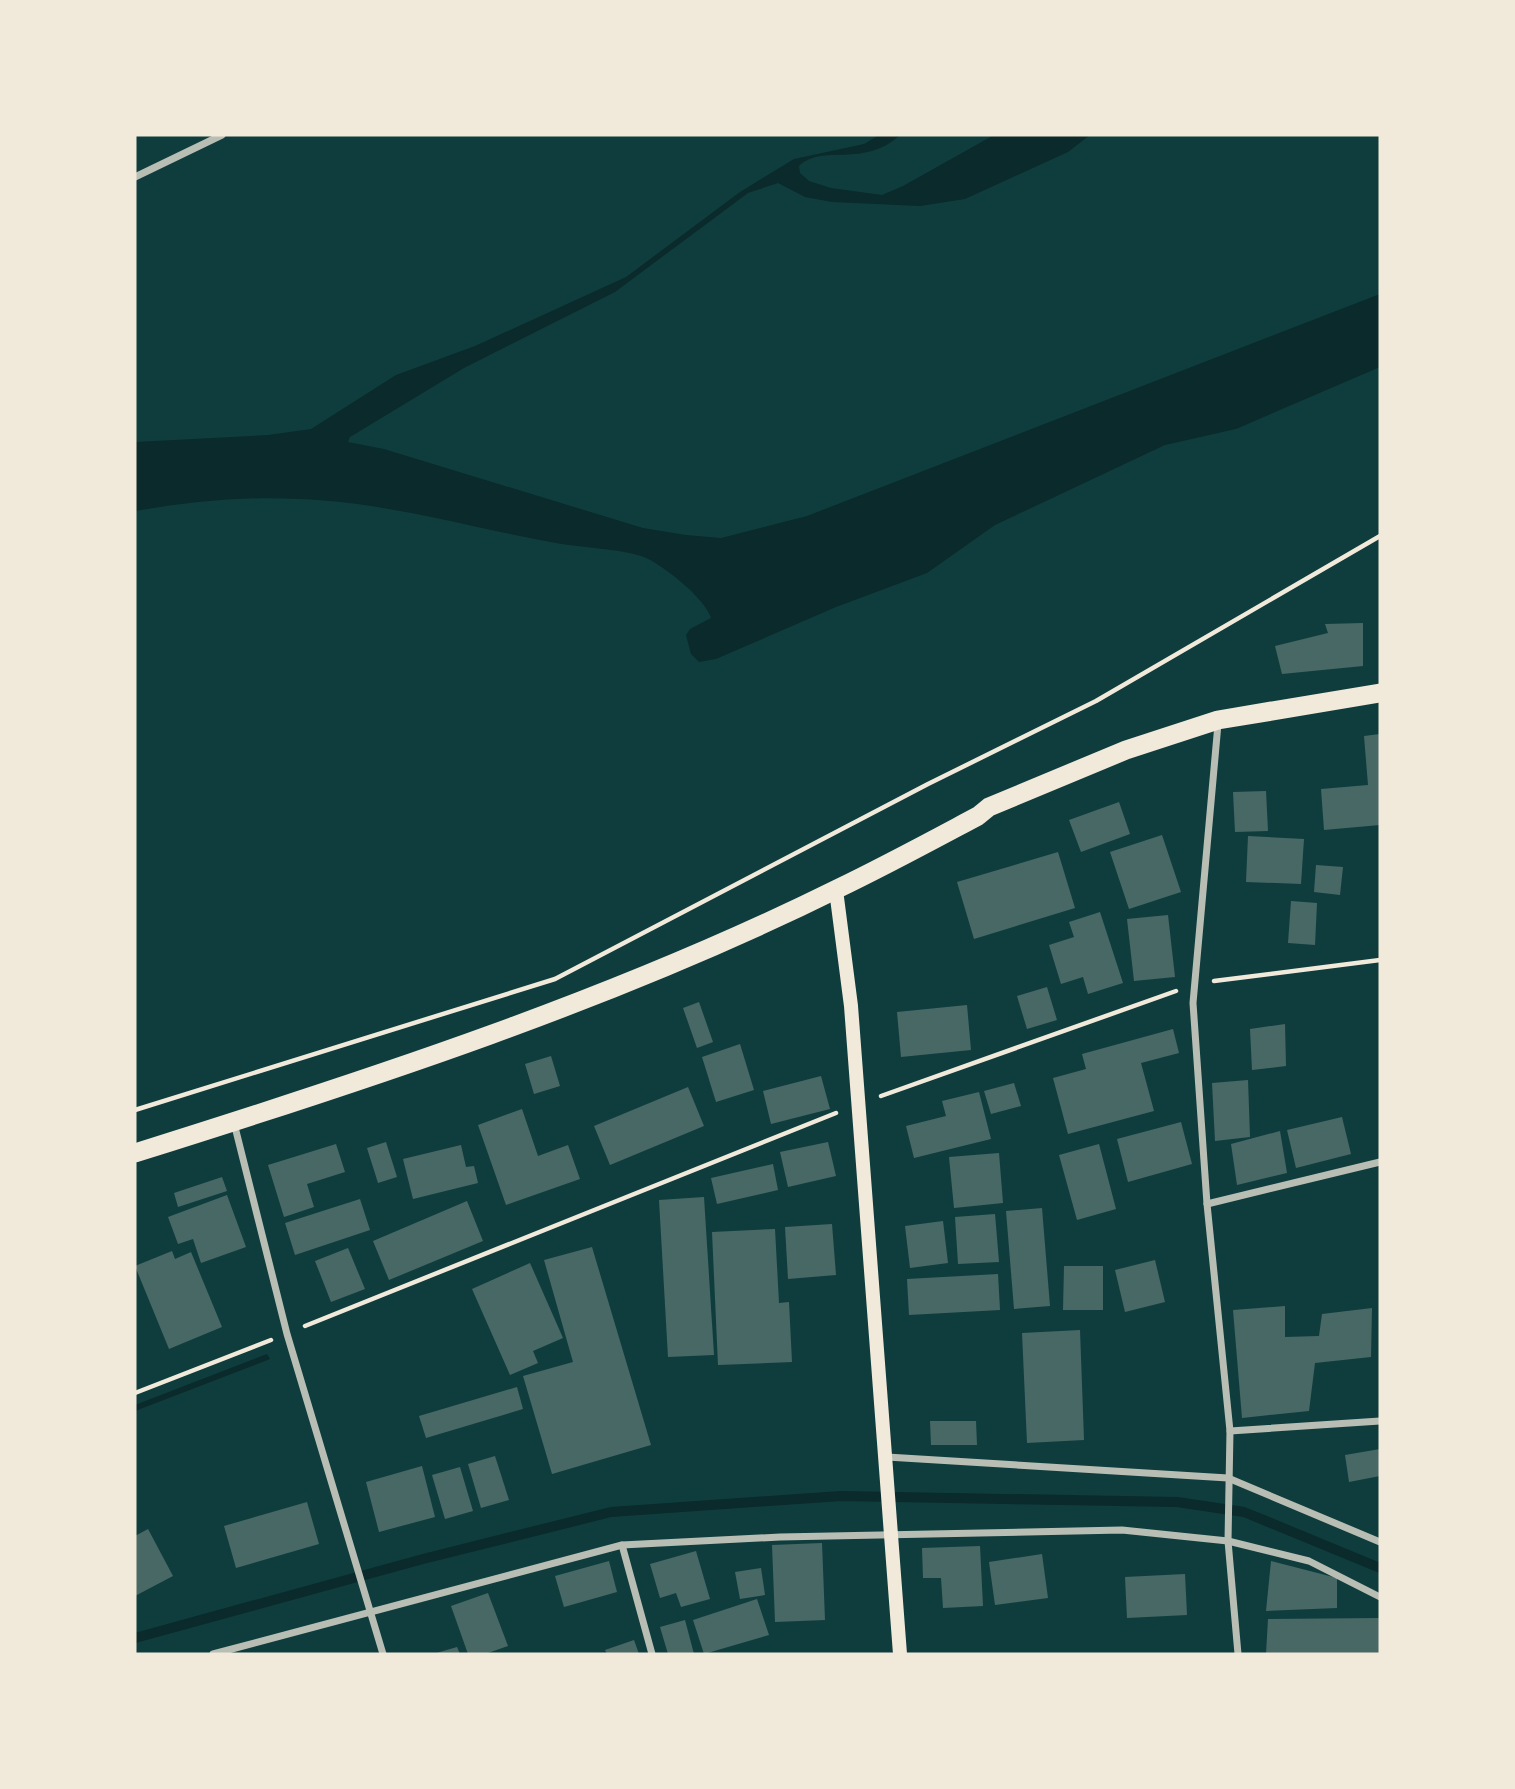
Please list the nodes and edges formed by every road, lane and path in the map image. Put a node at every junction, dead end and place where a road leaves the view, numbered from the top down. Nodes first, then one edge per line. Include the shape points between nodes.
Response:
1 (222, 135) edge
2 (135, 177) edge
3 (1380, 536) edge
4 (1380, 693) edge
5 (1218, 720) junction
6 (836, 890) junction
7 (1380, 960) edge
8 (1194, 984) junction
9 (858, 1104) junction
10 (135, 1110) edge
11 (234, 1122) junction
12 (135, 1153) edge
13 (1380, 1162) edge
14 (1208, 1204) junction
15 (287, 1334) junction
16 (135, 1393) edge
17 (1380, 1421) edge
18 (1230, 1431) junction
19 (887, 1463) junction
20 (1228, 1478) junction
21 (891, 1528) junction
22 (1228, 1541) junction
23 (1380, 1542) edge
24 (622, 1545) junction
25 (1380, 1597) edge
26 (371, 1610) junction
27 (214, 1654) edge
28 (383, 1654) edge
29 (652, 1654) edge
30 (900, 1654) edge
31 (1238, 1654) edge

1 - 2 street
3 - 10 path via 1096,701 555,979
4 - 5 highway
5 - 6 highway via 1126,750 989,807
5 - 8 street
6 - 9 main road
6 - 11 highway via 537,1017
7 - 8 path
8 - 9 path
8 - 14 street
9 - 15 path
9 - 19 main road
11 - 12 highway
11 - 15 street
13 - 14 street
14 - 18 street
15 - 16 path
15 - 26 street
17 - 18 street
18 - 20 street
19 - 20 street
19 - 21 main road
20 - 22 street
20 - 23 street
21 - 22 street via 1122,1530
21 - 24 street
21 - 30 main road
22 - 25 street via 1309,1561
22 - 31 street
24 - 26 street
24 - 29 street
26 - 27 street
26 - 28 street

